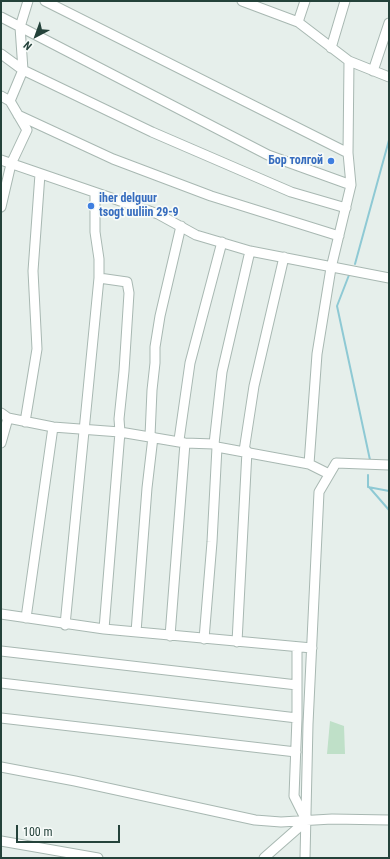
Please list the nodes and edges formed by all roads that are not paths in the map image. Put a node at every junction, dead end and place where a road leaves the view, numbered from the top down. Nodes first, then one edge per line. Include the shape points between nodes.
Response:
1 (28, 1) edge
2 (45, 1) edge
3 (242, 1) edge
4 (305, 1) edge
5 (345, 1) edge
6 (1, 17) edge
7 (298, 22) junction
8 (389, 23) edge
9 (20, 27) junction
10 (331, 48) junction
11 (1, 54) edge
12 (349, 61) junction
13 (23, 70) junction
14 (373, 71) junction
15 (389, 77) edge
16 (1, 96) edge
17 (10, 101) junction
18 (18, 115) junction
19 (348, 153) junction
20 (1, 160) edge
21 (11, 164) junction
22 (40, 174) junction
23 (351, 185) junction
24 (95, 193) junction
25 (1, 207) edge
26 (346, 208) junction
27 (181, 226) junction
28 (339, 236) junction
29 (222, 242) junction
30 (250, 251) junction
31 (284, 257) junction
32 (331, 268) junction
33 (99, 278) junction
34 (389, 278) edge
35 (5, 415) edge
36 (25, 422) junction
37 (53, 427) junction
38 (84, 430) junction
39 (120, 432) junction
40 (151, 436) junction
41 (182, 442) junction
42 (1, 443) edge
43 (215, 446) junction
44 (246, 451) junction
45 (309, 464) junction
46 (389, 465) edge
47 (329, 474) junction
48 (1, 614) edge
49 (26, 618) junction
50 (65, 625) junction
51 (104, 629) junction
52 (136, 632) junction
53 (170, 636) junction
54 (204, 639) junction
55 (237, 642) junction
56 (297, 647) junction
57 (312, 648) junction
58 (1, 651) edge
59 (1, 683) edge
60 (297, 685) junction
61 (1, 718) edge
62 (297, 718) junction
63 (296, 752) junction
64 (1, 767) edge
65 (389, 820) edge
66 (306, 821) junction
67 (1, 841) edge
68 (98, 858) edge
69 (264, 858) edge
70 (305, 858) edge

1 - 9 street
2 - 19 street
3 - 7 street
4 - 7 street
5 - 10 street
6 - 9 street
7 - 10 street
8 - 14 street
9 - 13 street
9 - 23 street via 268,155
10 - 12 street
11 - 13 street
12 - 14 street
12 - 19 street
13 - 17 street
13 - 26 street via 152,132 291,192
14 - 15 street
16 - 17 street
17 - 18 street
18 - 21 street via 27,130
18 - 28 street via 113,159 211,196
19 - 23 street
20 - 21 street
21 - 22 street
21 - 25 street
22 - 24 street
22 - 36 street via 33,272 37,349
23 - 26 street
24 - 27 street via 158,214
24 - 33 street
26 - 28 street
27 - 29 street via 196,235
27 - 40 street via 154,347
28 - 32 street
29 - 30 street
29 - 41 street via 190,363
30 - 31 street
30 - 43 street via 222,372
31 - 32 street
31 - 44 street via 254,386
32 - 34 street
32 - 45 street via 317,354
33 - 38 street
33 - 39 street via 127,282 128,287
35 - 36 street
35 - 42 street
36 - 37 street
37 - 38 street
37 - 49 street
38 - 39 street
38 - 50 street
39 - 40 street
39 - 51 street
40 - 41 street
40 - 52 street
41 - 43 street
41 - 53 street
43 - 44 street
43 - 54 street via 212,542
44 - 45 street
44 - 55 street
45 - 47 street
46 - 47 street via 336,463
47 - 57 street via 319,492
48 - 49 street
49 - 50 street
50 - 51 street
51 - 52 street
52 - 53 street
53 - 54 street
54 - 55 street
55 - 56 street
56 - 57 street
56 - 60 street
57 - 66 street
58 - 60 street
59 - 62 street
60 - 62 street
61 - 63 street
62 - 63 street
63 - 66 street via 294,796
64 - 66 street via 255,820
65 - 66 street
66 - 69 street
66 - 70 street
67 - 68 street

